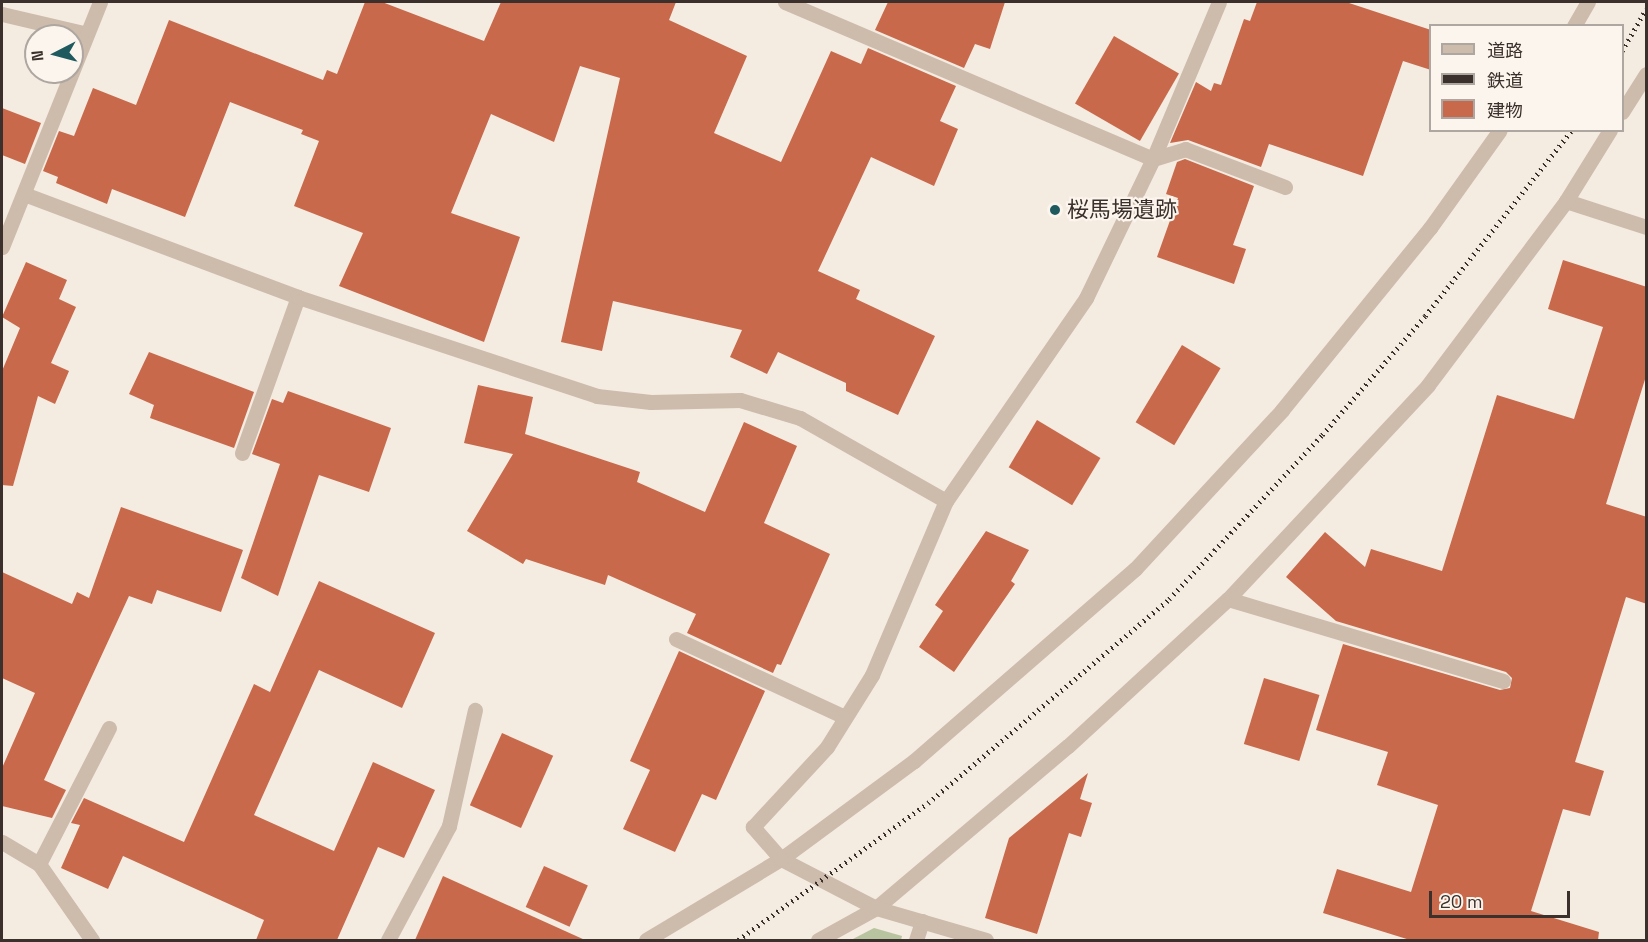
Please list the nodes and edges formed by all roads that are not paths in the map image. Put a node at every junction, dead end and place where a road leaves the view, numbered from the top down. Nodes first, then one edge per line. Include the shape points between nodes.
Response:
1 (100, 2) edge
2 (785, 2) edge
3 (1219, 2) edge
4 (1588, 2) edge
5 (2, 14) edge
6 (1576, 24) edge
7 (87, 34) junction
8 (1647, 74) edge
9 (1624, 110) edge
10 (1499, 132) edge
11 (1610, 132) edge
12 (1153, 159) junction
13 (1285, 188) dead end
14 (24, 194) junction
15 (1566, 201) junction
16 (1647, 227) edge
17 (2, 247) edge
18 (298, 297) junction
19 (242, 453) dead end
20 (946, 501) junction
21 (1228, 599) junction
22 (676, 639) dead end
23 (1503, 681) dead end
24 (475, 710) dead end
25 (845, 717) junction
26 (109, 728) dead end
27 (2, 842) edge
28 (781, 859) junction
29 (39, 864) junction
30 (876, 908) junction
31 (922, 921) junction
32 (92, 940) edge
33 (388, 940) edge
34 (646, 940) edge
35 (818, 940) edge
36 (916, 940) edge
37 (986, 940) edge

1 - 7 street
2 - 12 street
3 - 12 street
4 - 6 street
5 - 7 street
7 - 14 street
8 - 9 street
10 - 28 street via 1430,228 1282,410 1135,569 914,761
11 - 15 street
12 - 13 street via 1185,149
12 - 20 street via 1086,298
14 - 17 street
14 - 18 street
15 - 16 street
15 - 21 street via 1428,385
18 - 19 street
18 - 20 street via 597,396 651,402 740,400 800,418
20 - 25 street via 872,675
21 - 23 street
21 - 30 street via 1068,746
22 - 25 street
24 - 33 street via 449,826
25 - 28 street via 827,747 753,827
26 - 29 street
27 - 29 street
28 - 30 street
28 - 34 street
29 - 32 street
30 - 31 street
30 - 35 street
31 - 36 street
31 - 37 street

